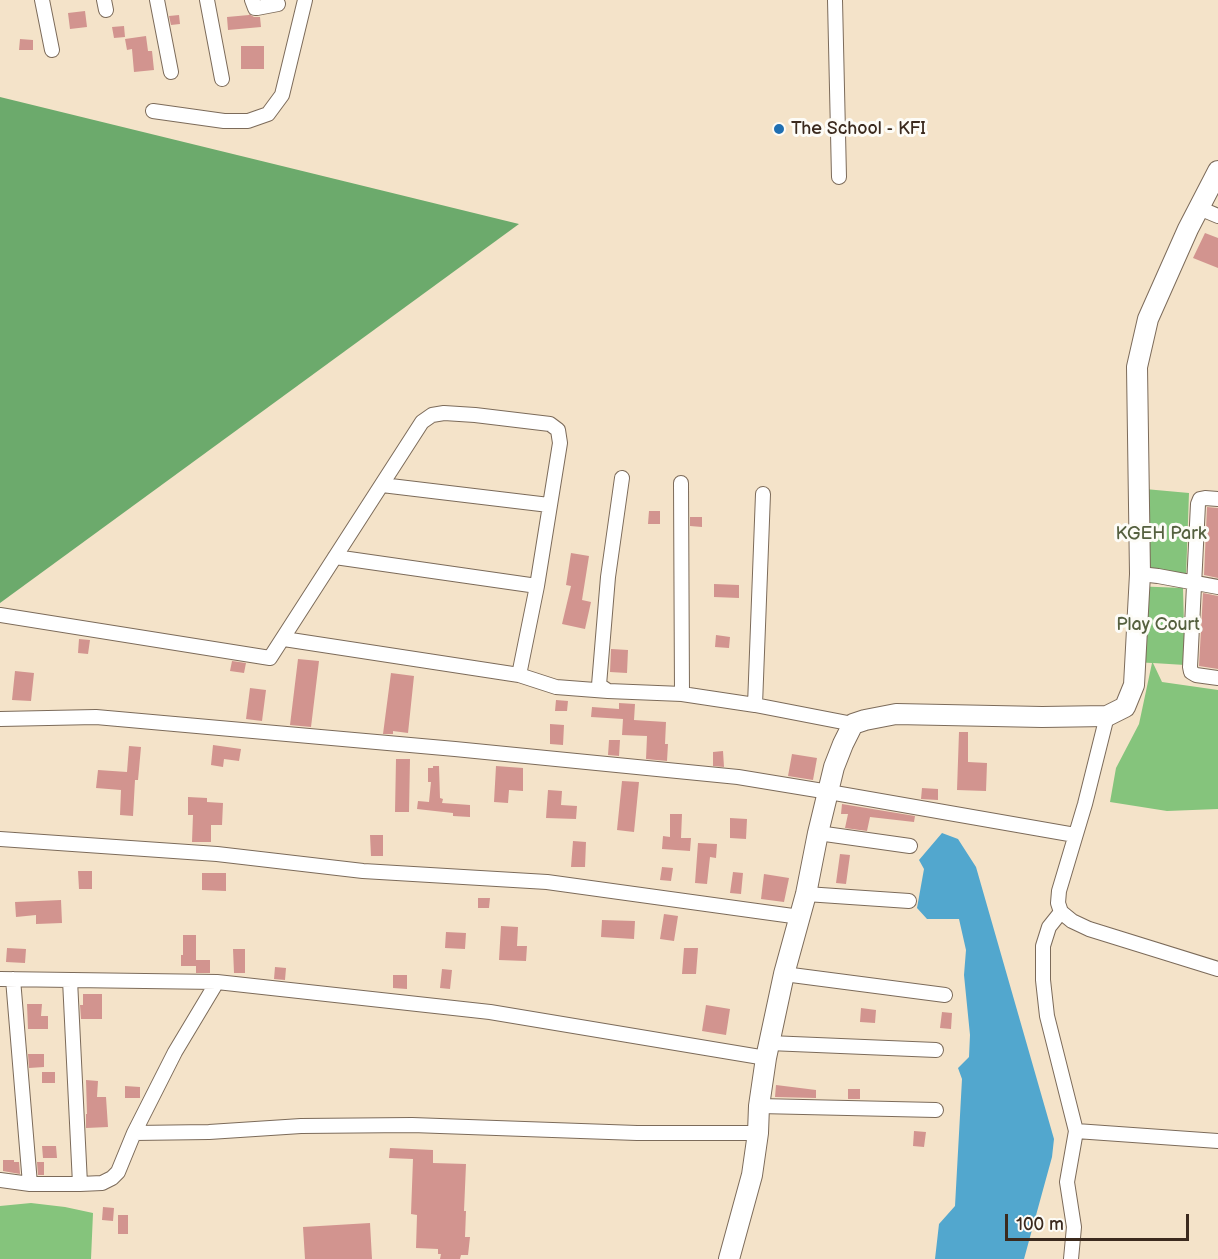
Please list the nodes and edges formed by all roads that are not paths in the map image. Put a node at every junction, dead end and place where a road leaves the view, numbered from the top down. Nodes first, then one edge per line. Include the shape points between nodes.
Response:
1 (42, 0) edge
2 (156, 0) edge
3 (207, 0) edge
4 (252, 0) edge
5 (305, 0) edge
6 (835, 0) edge
7 (278, 4) dead end
8 (52, 50) dead end
9 (171, 72) dead end
10 (222, 79) dead end
11 (153, 111) dead end
12 (1218, 171) edge
13 (839, 177) dead end
14 (1199, 208) junction
15 (1218, 216) edge
16 (622, 478) dead end
17 (681, 483) dead end
18 (382, 485) junction
19 (763, 494) dead end
20 (1218, 499) edge
21 (549, 505) junction
22 (335, 557) junction
23 (1140, 574) junction
24 (1194, 584) junction
25 (537, 586) junction
26 (1218, 587) edge
27 (0, 615) edge
28 (284, 639) junction
29 (519, 675) junction
30 (1218, 678) edge
31 (608, 691) junction
32 (682, 694) junction
33 (755, 705) junction
34 (1107, 716) junction
35 (0, 719) edge
36 (853, 724) junction
37 (829, 792) junction
38 (818, 833) junction
39 (1076, 835) junction
40 (0, 839) edge
41 (910, 846) dead end
42 (806, 894) junction
43 (909, 901) dead end
44 (1061, 912) junction
45 (800, 917) junction
46 (1218, 969) edge
47 (784, 974) junction
48 (6, 979) edge
49 (70, 980) junction
50 (217, 982) junction
51 (945, 995) dead end
52 (936, 1050) dead end
53 (768, 1051) junction
54 (759, 1106) junction
55 (936, 1110) dead end
56 (1076, 1131) junction
57 (134, 1133) junction
58 (758, 1133) junction
59 (1218, 1141) edge
60 (0, 1180) edge
61 (30, 1184) junction
62 (80, 1184) junction
63 (729, 1259) edge
64 (1071, 1259) edge

1 - 8 street
2 - 9 street
3 - 10 street
4 - 7 street via 255,8
5 - 11 street via 282,95 268,114 248,121 224,121
6 - 13 street
12 - 14 street
14 - 15 street
14 - 23 street via 1148,319 1137,367
16 - 31 street via 599,676 599,685
17 - 32 street
18 - 21 street
18 - 21 street via 422,422 432,415 444,412 550,424 558,430 560,443
18 - 22 street
19 - 33 street
20 - 24 street via 1200,499 1198,504
21 - 25 street
22 - 25 street
22 - 28 street
23 - 24 street
23 - 34 street via 1134,685 1125,706
24 - 26 street
24 - 30 street via 1191,672
25 - 29 street
27 - 28 street via 270,658
28 - 29 street
29 - 31 street via 556,687
31 - 32 street
32 - 33 street
33 - 36 street
34 - 36 street via 896,714
34 - 39 street
35 - 37 street via 96,717 714,775
36 - 37 street via 834,767
37 - 38 street
37 - 39 street
38 - 41 street
38 - 42 street
39 - 44 street via 1059,891
40 - 45 street via 217,854 363,871 547,882
42 - 43 street
42 - 45 street
44 - 46 street via 1089,929
44 - 56 street via 1049,927 1043,946 1043,980 1047,1016
45 - 47 street
47 - 51 street
47 - 53 street
48 - 49 street
48 - 61 street
49 - 50 street
49 - 62 street
50 - 53 street via 490,1012
50 - 57 street via 175,1052
52 - 53 street
53 - 54 street
54 - 55 street
54 - 58 street
56 - 59 street
56 - 64 street via 1067,1182 1074,1227
57 - 58 street via 412,1125
57 - 62 street via 112,1179
58 - 63 street via 752,1175
60 - 61 street
61 - 62 street

